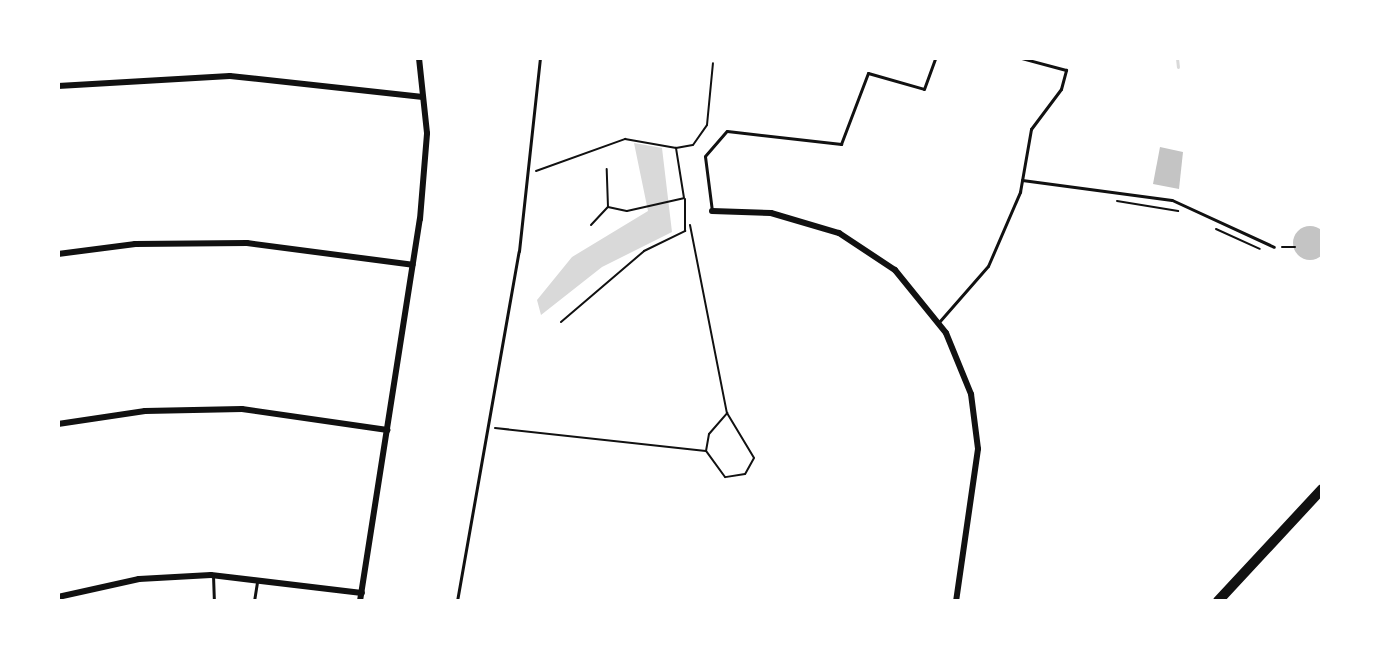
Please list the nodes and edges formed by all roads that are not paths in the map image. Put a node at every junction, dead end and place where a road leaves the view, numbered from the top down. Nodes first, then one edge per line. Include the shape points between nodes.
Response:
1 (419, 58) edge
2 (540, 58) edge
3 (935, 58) edge
4 (1021, 58) edge
5 (58, 86) edge
6 (423, 97) junction
7 (1022, 180) junction
8 (712, 211) joint
9 (1274, 247) road end
10 (58, 254) edge
11 (413, 265) junction
12 (939, 322) junction
13 (58, 424) edge
14 (387, 430) junction
15 (1322, 489) edge
16 (213, 575) junction
17 (258, 578) junction
18 (58, 597) edge
19 (361, 597) edge
20 (457, 599) edge
21 (214, 601) edge
22 (254, 601) edge
23 (956, 601) edge
24 (1218, 601) edge

1 - 6 street
2 - 20 lane
3 - 8 lane via 924,89 868,73 841,144 727,131 705,156
4 - 7 lane via 1066,70 1061,89 1031,129
5 - 6 street via 230,76
6 - 11 street via 427,147
7 - 9 lane via 1172,200
7 - 12 lane via 988,266
8 - 12 street via 771,213 839,233 895,270
10 - 11 street via 135,244 247,243
11 - 14 street
12 - 23 street via 968,384 978,449
13 - 14 street via 145,411 242,409
14 - 19 street
15 - 24 highway
16 - 17 street
16 - 18 street via 130,580
16 - 21 lane
17 - 19 street
17 - 22 lane

